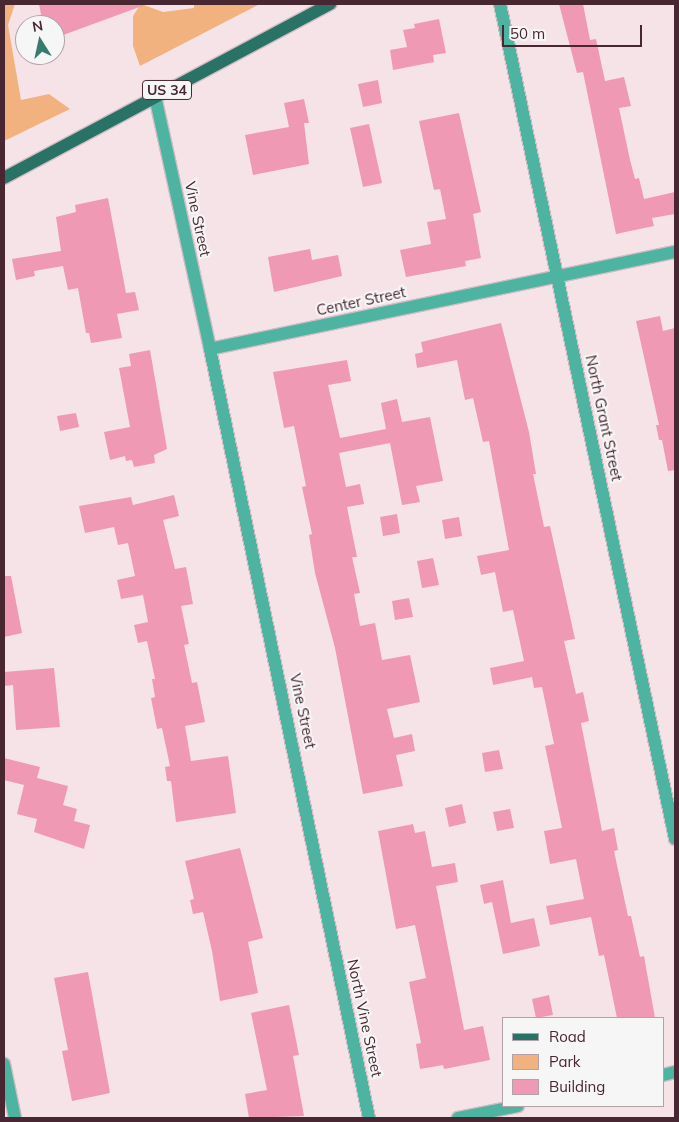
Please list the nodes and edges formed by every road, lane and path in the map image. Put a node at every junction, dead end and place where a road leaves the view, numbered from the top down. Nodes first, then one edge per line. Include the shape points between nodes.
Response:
1 (330, 4) edge
2 (500, 4) edge
3 (155, 96) junction
4 (4, 178) edge
5 (675, 252) edge
6 (557, 277) junction
7 (210, 349) junction
8 (675, 838) edge
9 (329, 924) joint
10 (4, 1064) edge
11 (513, 1107) edge
12 (15, 1118) edge
13 (369, 1118) edge
14 (458, 1118) edge

1 - 3 main road, US 34
2 - 6 street, North Grant Street
3 - 4 main road, US 34
3 - 7 street, Vine Street
5 - 6 street, Center Street
6 - 7 street, Center Street
6 - 8 street, North Grant Street
7 - 9 street, Vine Street
9 - 13 street, North Vine Street
10 - 12 street
11 - 14 street

